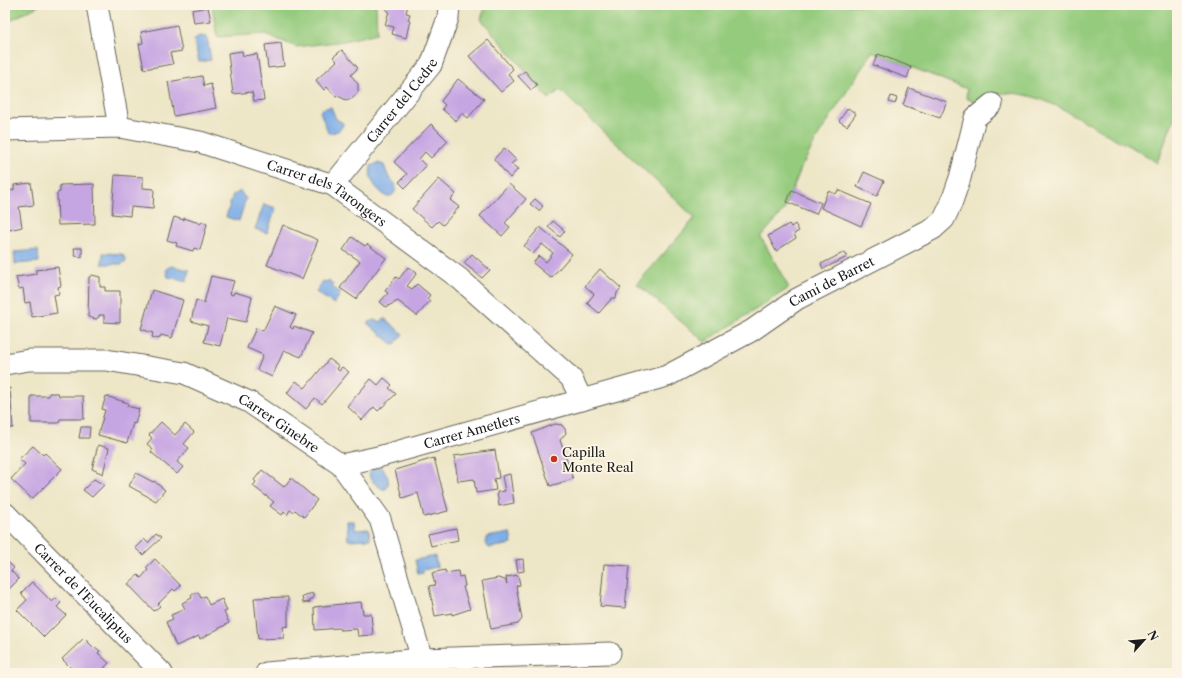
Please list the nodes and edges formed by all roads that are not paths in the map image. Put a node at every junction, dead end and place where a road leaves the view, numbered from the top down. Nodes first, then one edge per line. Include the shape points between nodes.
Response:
1 (97, 5) edge
2 (449, 5) edge
3 (992, 104) dead end
4 (119, 127) junction
5 (5, 130) edge
6 (333, 185) junction
7 (5, 364) edge
8 (592, 397) junction
9 (341, 465) junction
10 (5, 513) edge
11 (610, 653) dead end
12 (422, 659) junction
13 (553, 664) edge
14 (162, 673) edge
15 (266, 673) edge

1 - 4 street
2 - 6 street, Carrer del Cedre via 448,18 431,65
3 - 8 street, Camí de Barret via 975,118 951,204 944,219 932,229 797,299 752,331 667,376
4 - 5 street, Carrer dels Tarongers
4 - 6 street, Carrer dels Tarongers via 200,142
6 - 8 street, Carrer dels Tarongers via 460,280
7 - 9 street, Carrer Ginebre via 29,360 106,360 184,373 249,402
8 - 9 street, Carrer Ametlers
9 - 12 street, Carrer Ginebre via 380,519
10 - 14 street, Carrer de l'Eucaliptus
11 - 13 street
12 - 13 street
12 - 15 street

